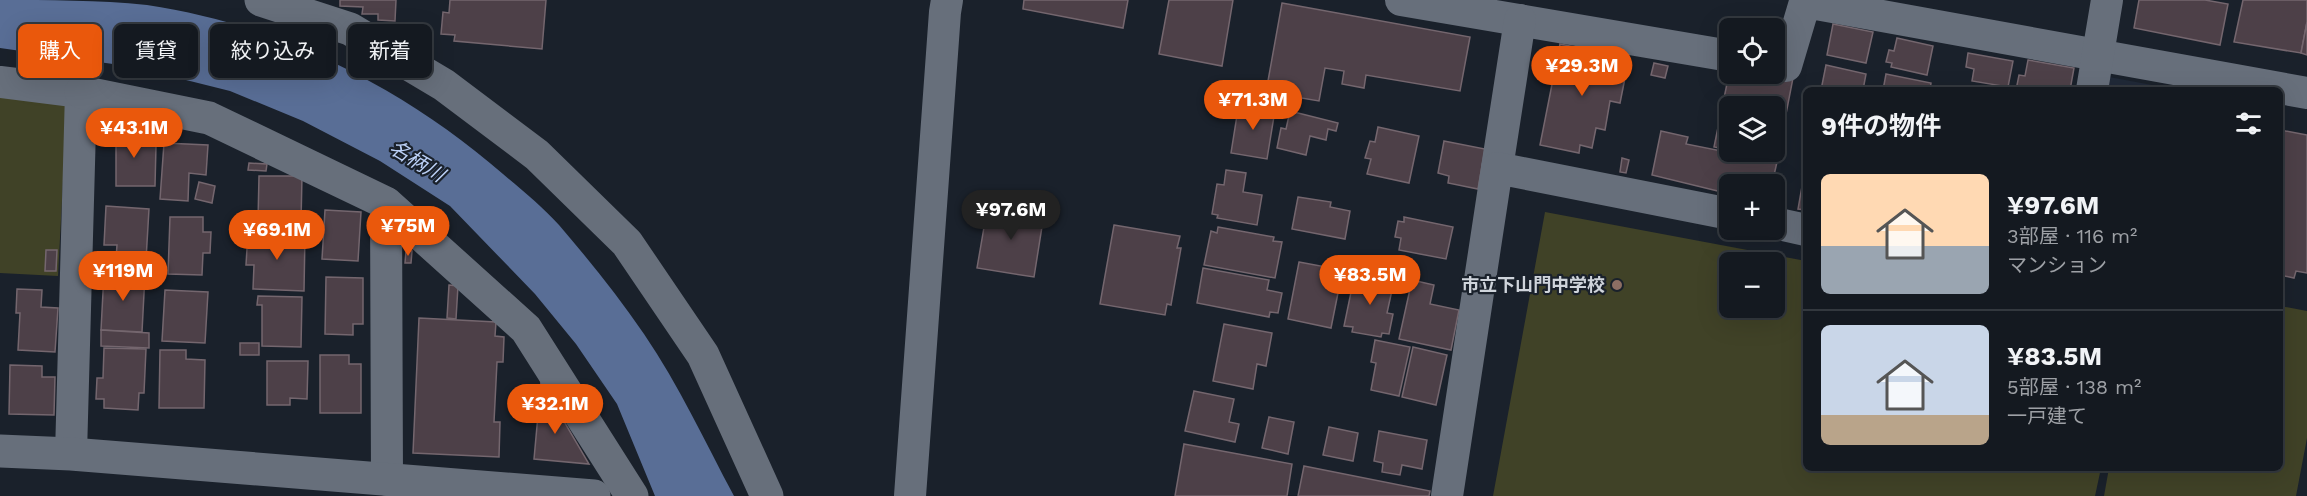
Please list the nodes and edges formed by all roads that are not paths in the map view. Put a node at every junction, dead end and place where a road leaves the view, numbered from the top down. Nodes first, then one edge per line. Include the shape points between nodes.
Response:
1 (261, 0) edge
2 (947, 0) edge
3 (1405, 0) edge
4 (2107, 0) edge
5 (1805, 1) edge
6 (1520, 20) junction
7 (1719, 54) edge
8 (2098, 56) junction
9 (1785, 66) edge
10 (0, 82) edge
11 (2093, 87) edge
12 (2273, 87) edge
13 (2283, 89) edge
14 (81, 93) junction
15 (2307, 93) edge
16 (1497, 168) junction
17 (386, 203) junction
18 (1719, 212) edge
19 (1785, 225) edge
20 (1803, 229) edge
21 (0, 451) edge
22 (71, 454) junction
23 (387, 488) edge
24 (594, 496) edge
25 (632, 496) edge
26 (767, 496) edge
27 (910, 496) edge
28 (1447, 496) edge

1 - 26 street via 350,29 444,86 537,155 627,243 703,355
2 - 27 street
3 - 6 street
4 - 8 street
5 - 8 street
5 - 9 street
6 - 7 street
6 - 16 street
8 - 11 street
8 - 12 street
10 - 14 street
13 - 15 street
14 - 17 street via 209,118
14 - 22 street
16 - 18 street
16 - 28 street
17 - 23 street
17 - 25 street via 526,329
19 - 20 street
21 - 22 street
22 - 23 street
23 - 24 street

